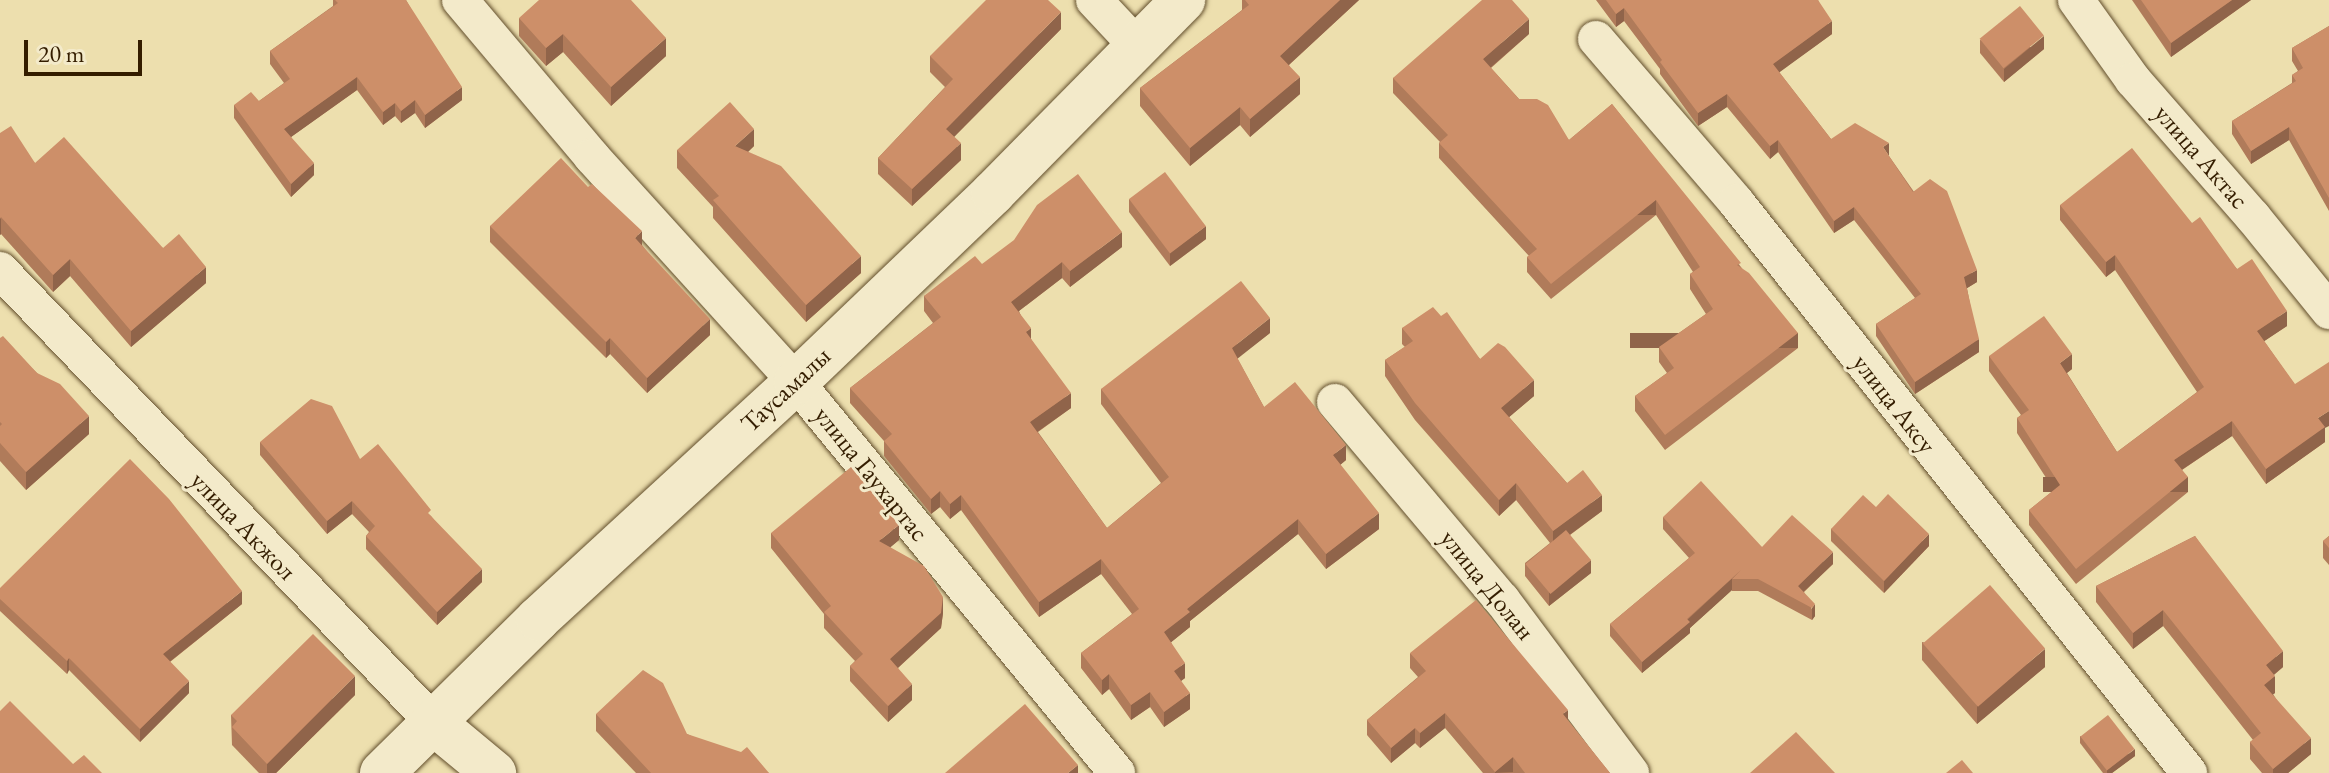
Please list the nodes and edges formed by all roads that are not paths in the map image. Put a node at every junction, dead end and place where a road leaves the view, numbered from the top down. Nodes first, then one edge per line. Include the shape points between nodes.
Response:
1 (460, 0) edge
2 (1094, 0) edge
3 (1183, 0) edge
4 (2076, 0) edge
5 (1596, 39) dead end
6 (1137, 46) junction
7 (0, 270) edge
8 (2329, 311) edge
9 (796, 382) junction
10 (1335, 402) dead end
11 (435, 724) junction
12 (382, 773) edge
13 (494, 773) edge
14 (1117, 773) edge
15 (1631, 773) edge
16 (2189, 773) edge

1 - 9 street, улица Гаухартас via 592,157
2 - 6 street
3 - 6 street, Таусамалы
4 - 8 street, улица Актас via 2133,80
5 - 16 street, улица Аксу via 1736,202
6 - 9 street, Таусамалы
7 - 11 street, улица Акжол
9 - 11 street, Таусамалы via 538,619
9 - 14 street, улица Гаухартас
10 - 15 street, улица Долан via 1502,600
11 - 12 street, Таусамалы
11 - 13 street, улица Акжол

